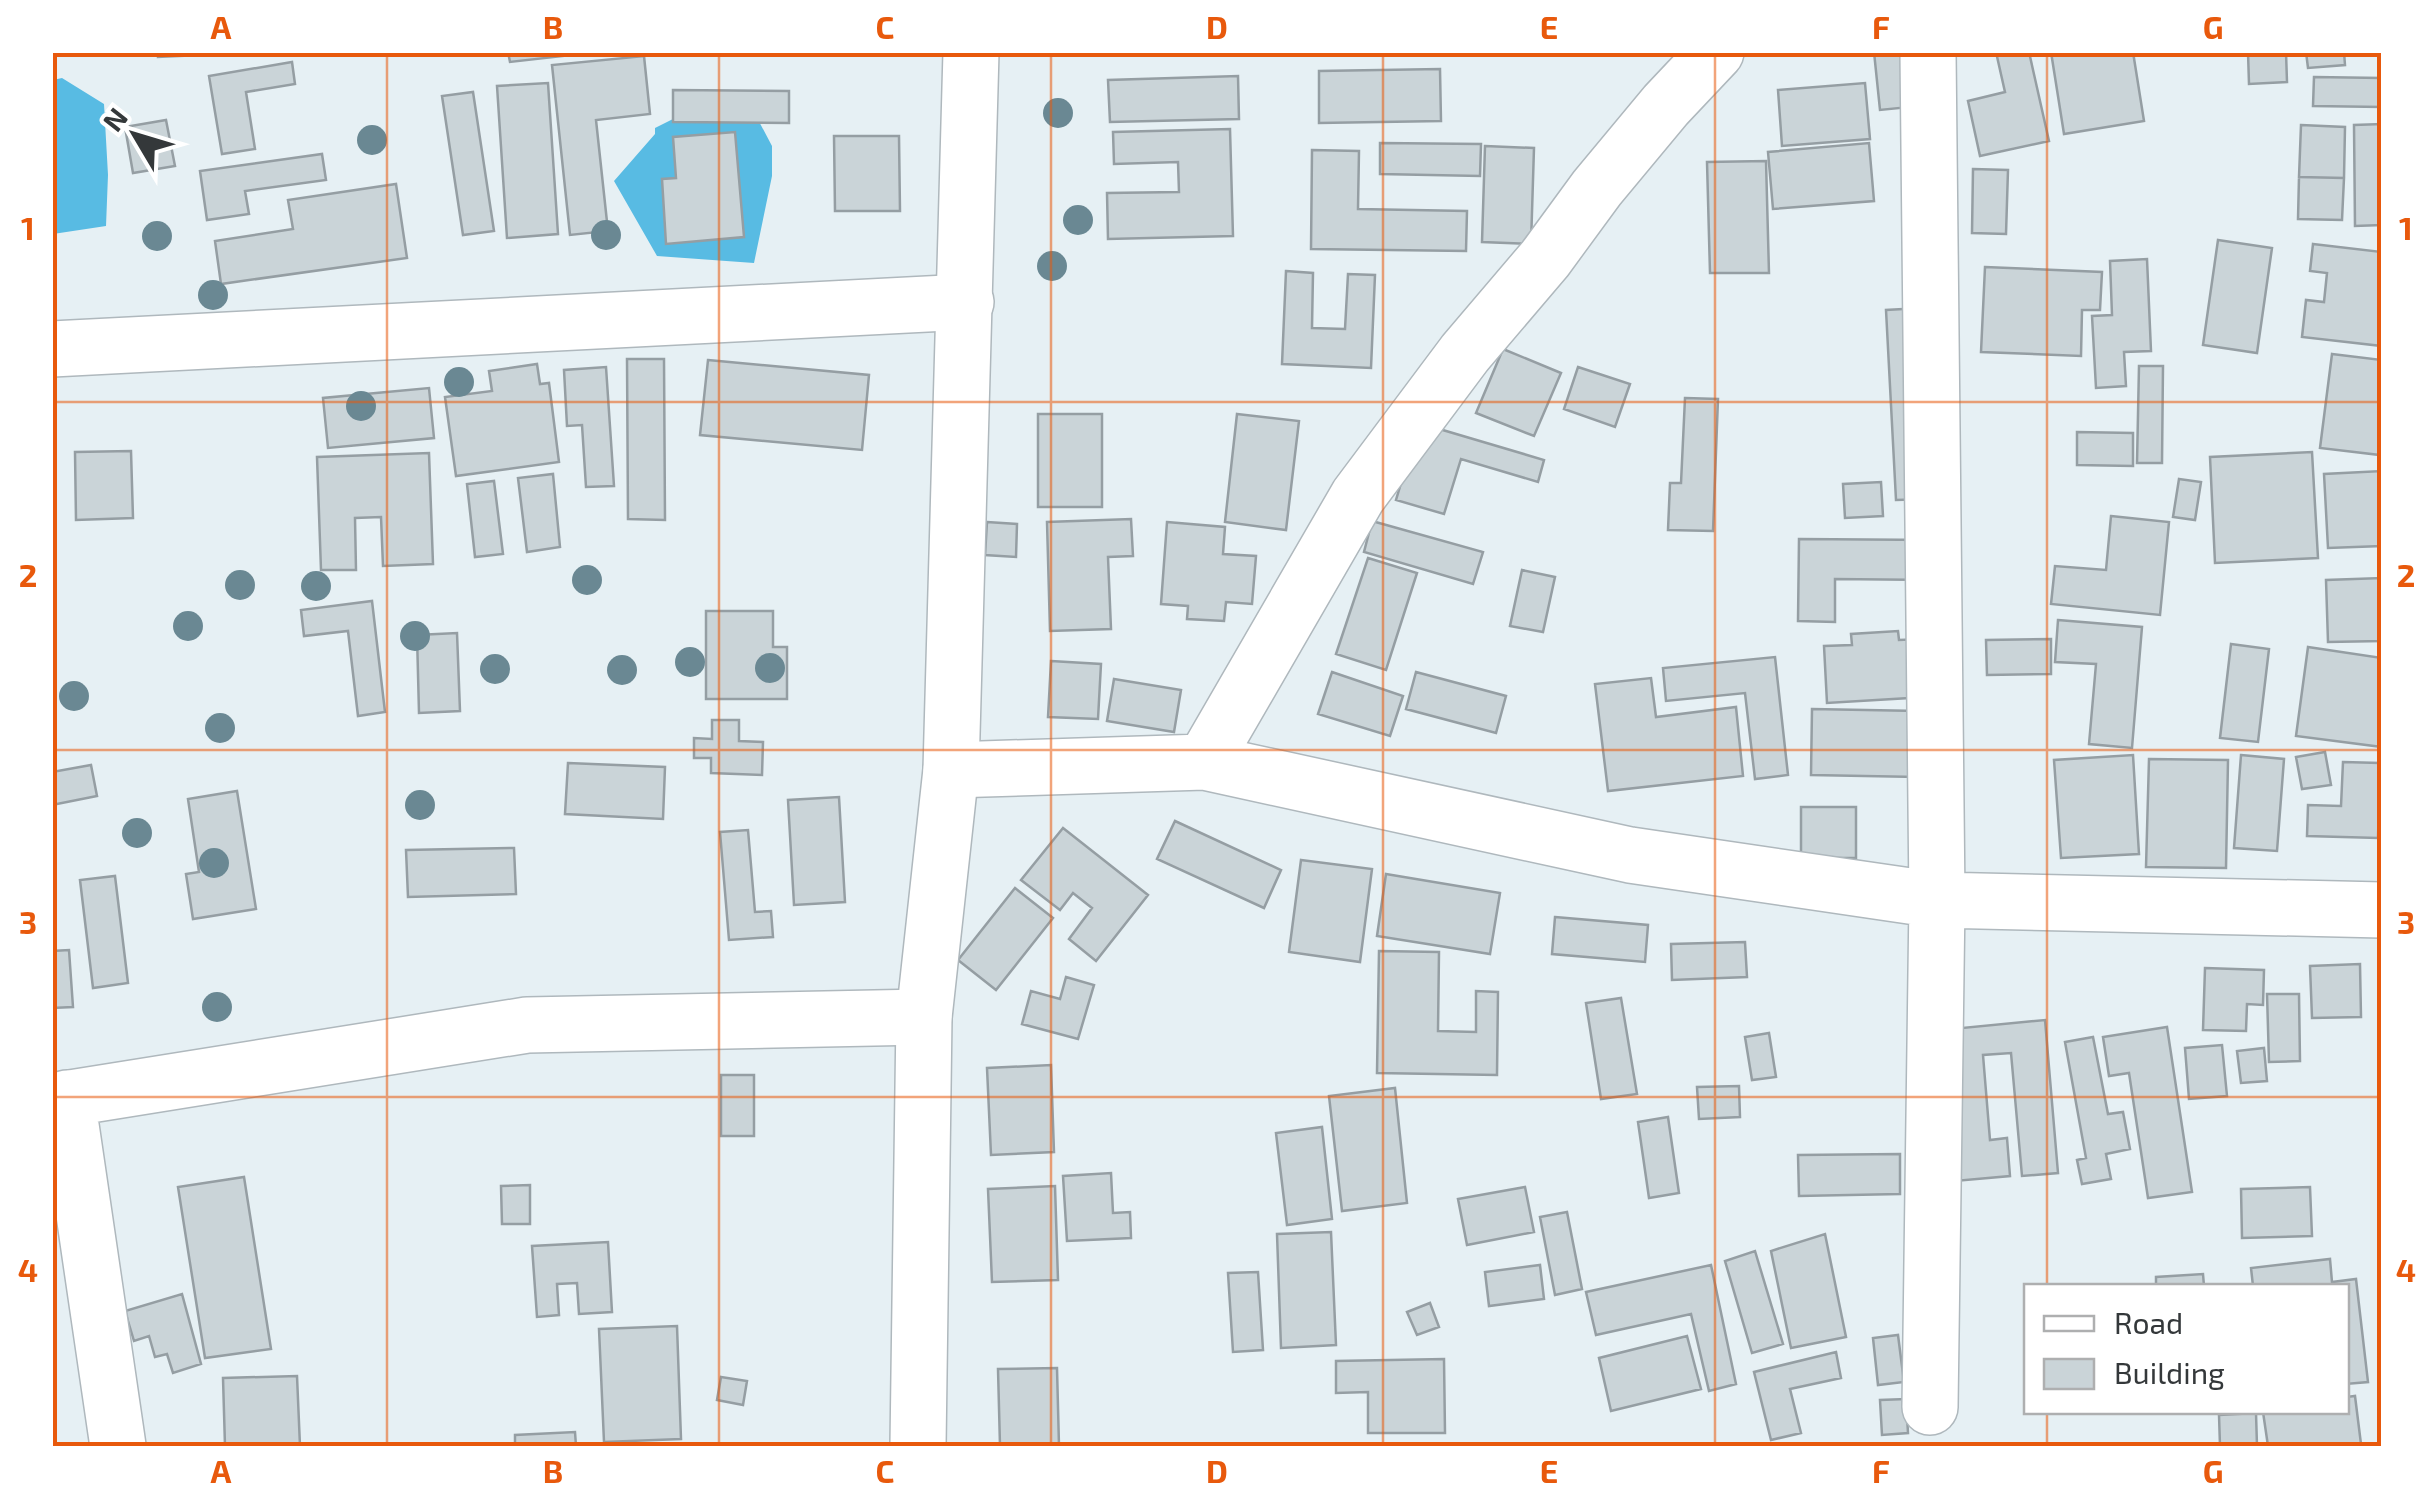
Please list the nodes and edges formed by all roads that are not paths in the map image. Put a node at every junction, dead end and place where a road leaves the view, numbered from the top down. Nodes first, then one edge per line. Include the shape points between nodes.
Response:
1 (971, 52) edge
2 (1716, 52) edge
3 (1928, 52) edge
4 (966, 302) junction
5 (52, 349) edge
6 (1204, 762) junction
7 (950, 770) junction
8 (1937, 900) junction
9 (2382, 910) edge
10 (924, 1017) junction
11 (60, 1099) edge
12 (1930, 1406) dead end
13 (118, 1446) edge
14 (918, 1446) edge

1 - 4 street
2 - 6 street via 1597,188 1358,496
3 - 8 street
4 - 5 street
4 - 7 street
6 - 7 street
6 - 8 street via 1630,855
7 - 10 street
8 - 9 street
8 - 12 street
10 - 11 street via 527,1025
10 - 14 street
11 - 13 street

